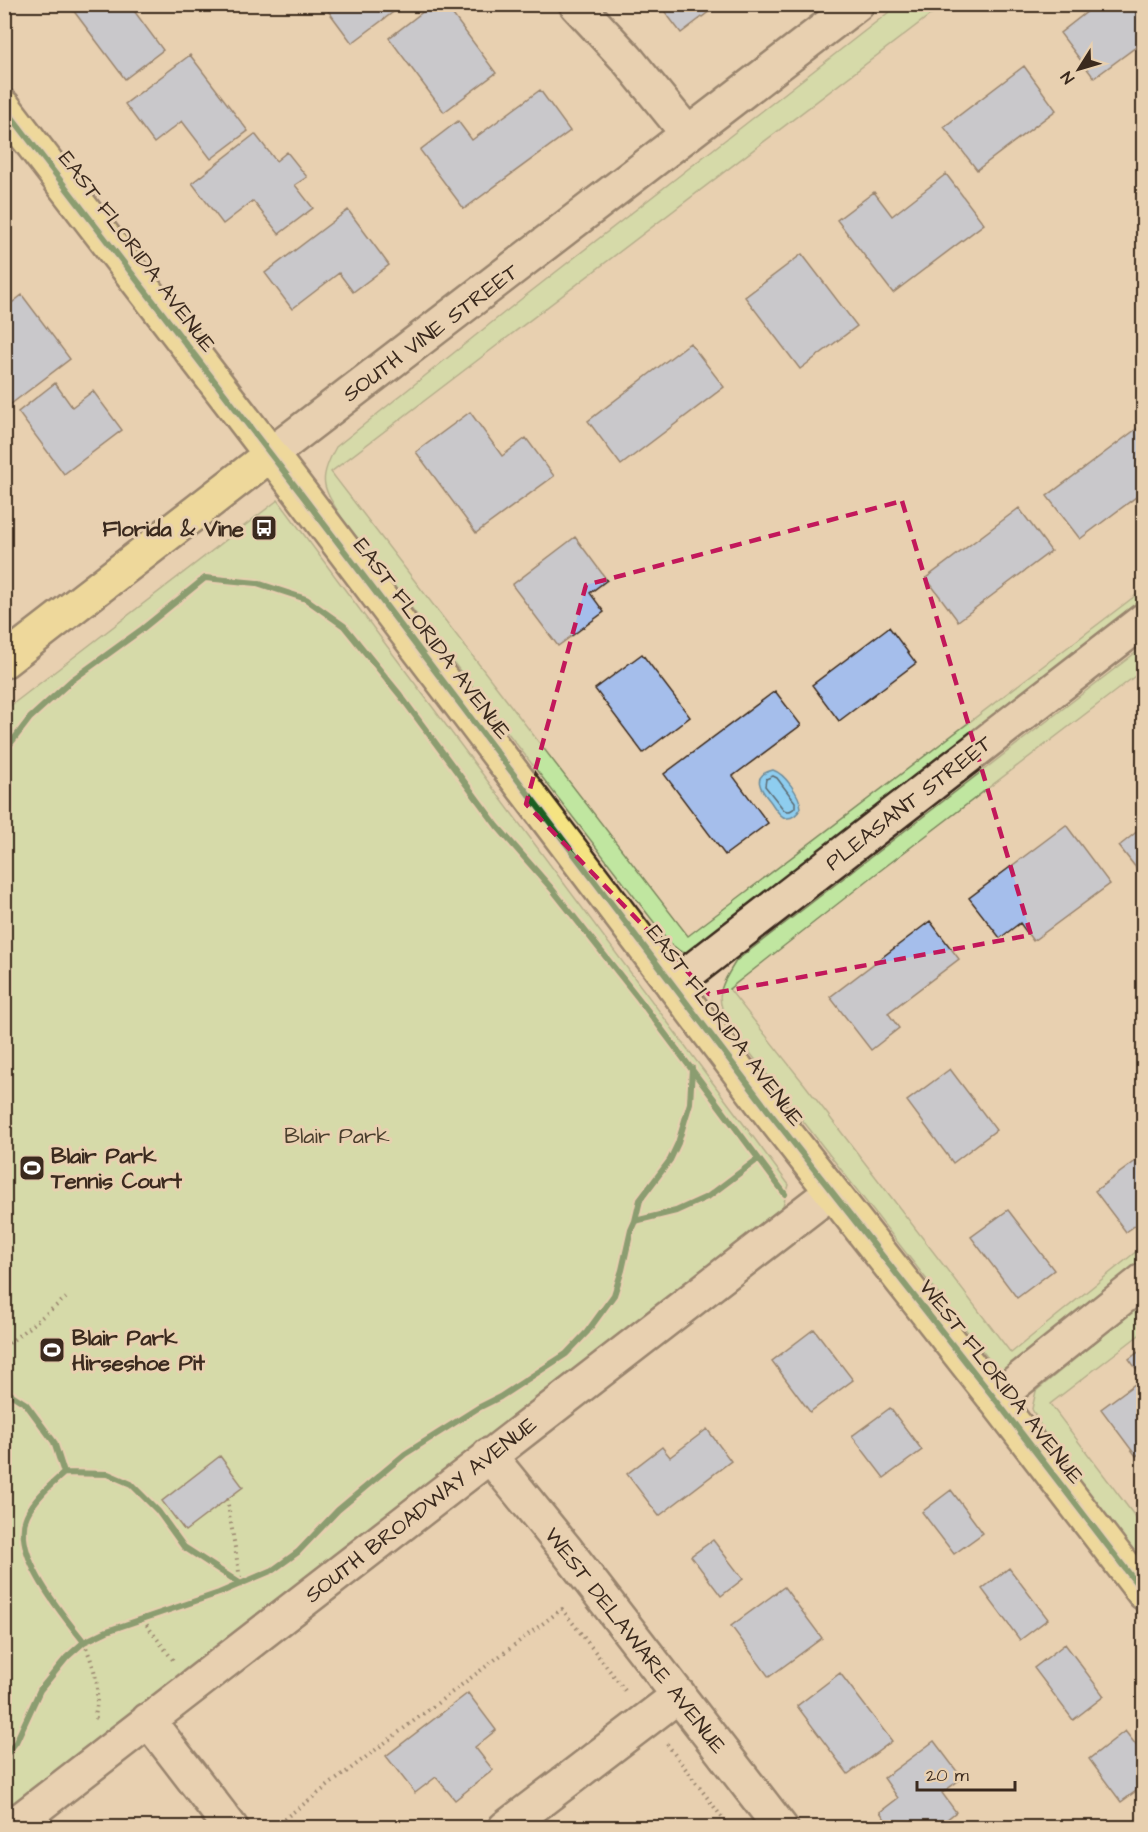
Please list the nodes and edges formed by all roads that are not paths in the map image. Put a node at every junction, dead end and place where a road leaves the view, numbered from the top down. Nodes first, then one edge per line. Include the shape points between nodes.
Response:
1 (576, 4) edge
2 (857, 4) edge
3 (4, 107) edge
4 (688, 134) junction
5 (271, 454) junction
6 (1143, 620) edge
7 (4, 661) edge
8 (673, 985) junction
9 (831, 1192) junction
10 (1143, 1280) edge
11 (995, 1399) junction
12 (489, 1455) junction
13 (1143, 1593) edge
14 (679, 1695) junction
15 (148, 1720) junction
16 (9, 1827) edge
17 (231, 1827) edge
18 (505, 1827) edge
19 (781, 1827) edge

1 - 4 street
2 - 4 street, SOUTH VINE STREET
3 - 5 main road, EAST FLORIDA AVENUE
4 - 5 street, SOUTH VINE STREET
5 - 7 main road, SOUTH VINE STREET
5 - 8 main road, EAST FLORIDA AVENUE
6 - 8 street, PLEASANT STREET
8 - 9 main road, EAST FLORIDA AVENUE
9 - 11 main road, WEST FLORIDA AVENUE
9 - 12 street, SOUTH BROADWAY AVENUE
10 - 11 street
11 - 13 main road, WEST FLORIDA AVENUE
12 - 14 street, WEST DELAWARE AVENUE
12 - 15 street, SOUTH BROADWAY AVENUE
14 - 18 street
14 - 19 street, WEST DELAWARE AVENUE
15 - 16 street, SOUTH BROADWAY AVENUE
15 - 17 street

